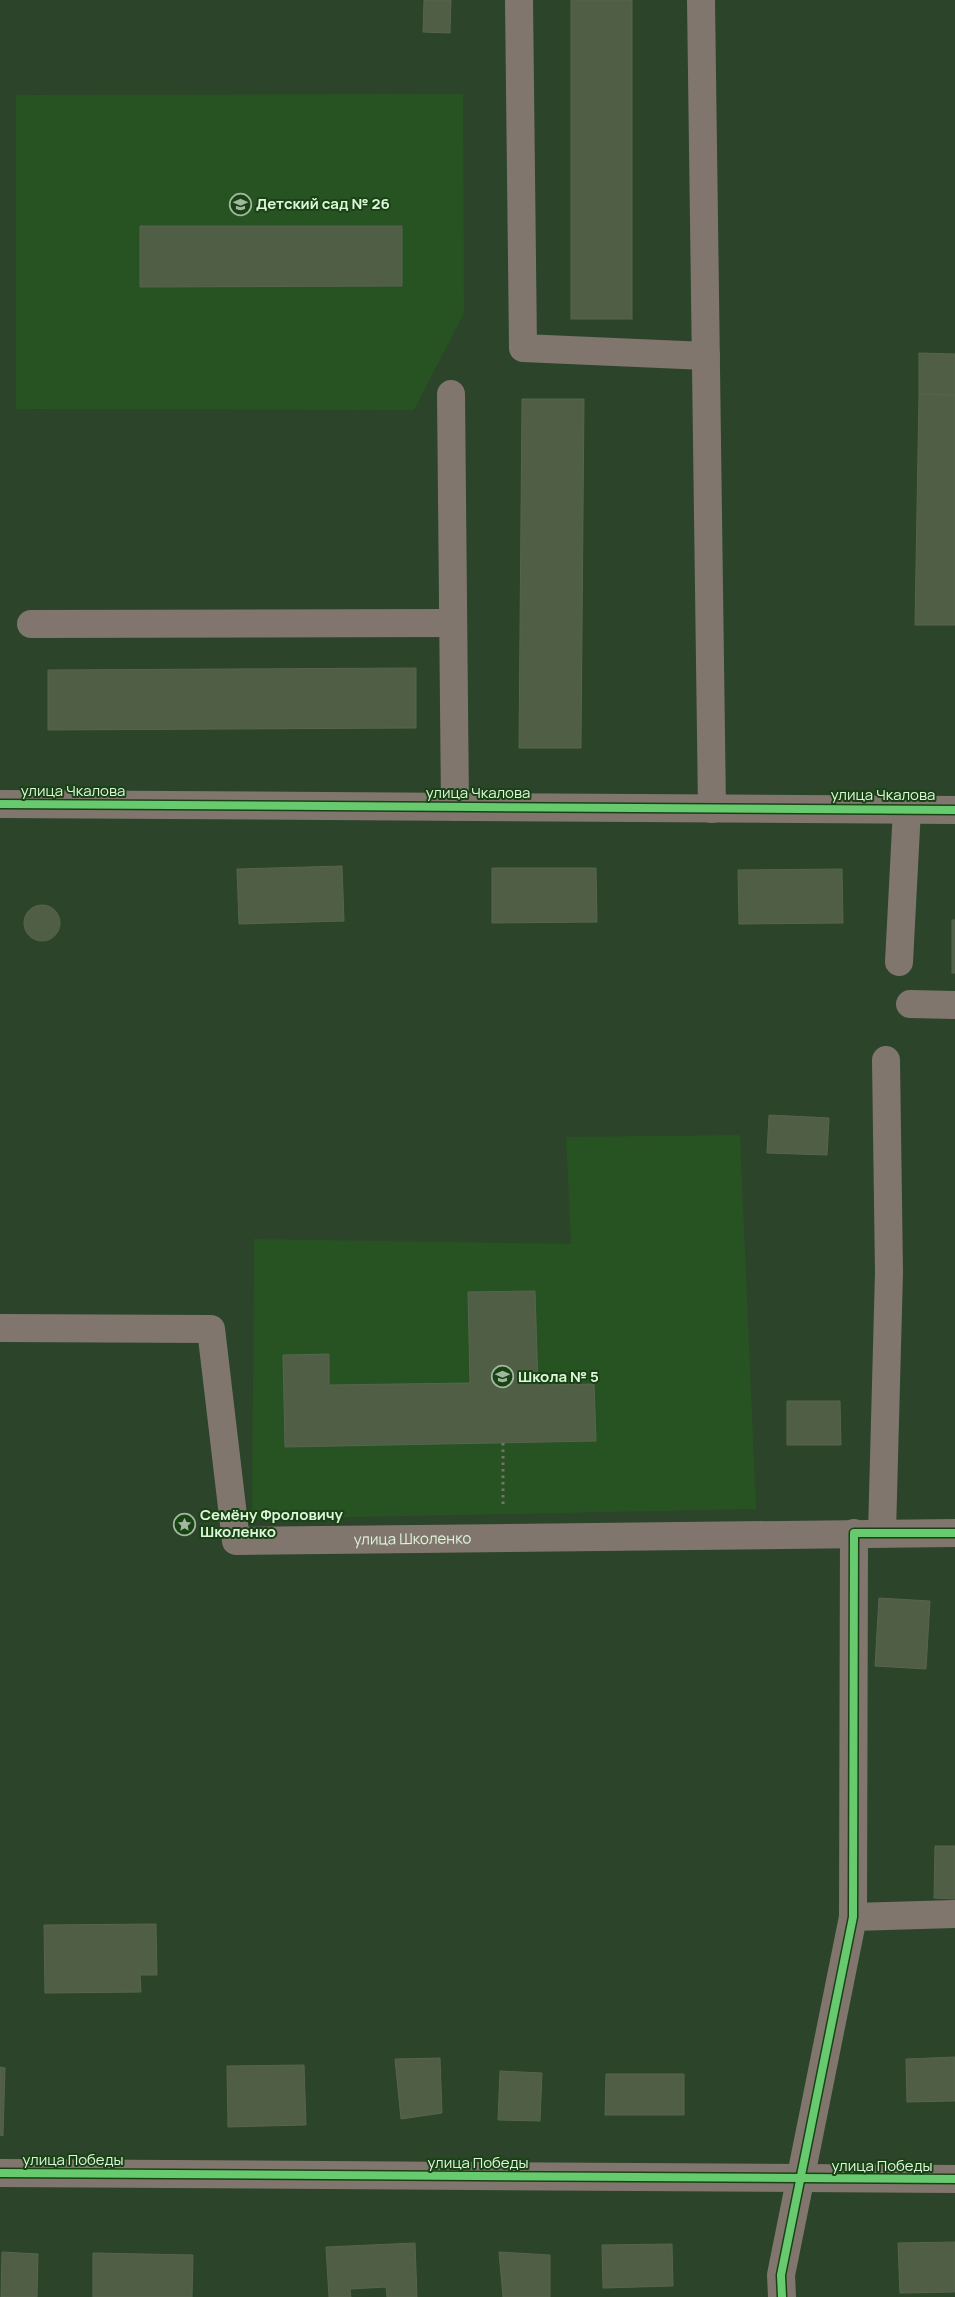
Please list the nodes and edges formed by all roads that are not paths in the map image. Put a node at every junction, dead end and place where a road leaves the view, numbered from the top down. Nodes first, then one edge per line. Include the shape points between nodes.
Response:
1 (519, 0) edge
2 (701, 0) edge
3 (706, 356) junction
4 (451, 394) dead end
5 (453, 623) junction
6 (31, 624) dead end
7 (0, 804) edge
8 (455, 807) junction
9 (712, 809) junction
10 (907, 809) junction
11 (955, 810) edge
12 (899, 962) dead end
13 (910, 1004) dead end
14 (955, 1005) edge
15 (886, 1060) dead end
16 (0, 1328) edge
17 (854, 1533) junction
18 (882, 1533) junction
19 (955, 1533) edge
20 (955, 1914) edge
21 (852, 1917) junction
22 (0, 2173) edge
23 (955, 2179) edge
24 (798, 2180) junction
25 (782, 2297) edge

1 - 3 street via 523,348
2 - 3 street
3 - 9 street
4 - 5 street
5 - 6 street
5 - 8 street
7 - 8 street, улица Чкалова
8 - 9 street, улица Чкалова
9 - 10 street, улица Чкалова
10 - 11 street, улица Чкалова
10 - 12 street
13 - 14 street
15 - 18 street via 889,1272
16 - 17 street, улица Школенко via 211,1329 236,1541
17 - 18 street, улица Школенко
17 - 21 street
18 - 19 street, улица Школенко
20 - 21 street
21 - 24 street
22 - 24 street, улица Победы
23 - 24 street, улица Победы
24 - 25 street via 780,2275

